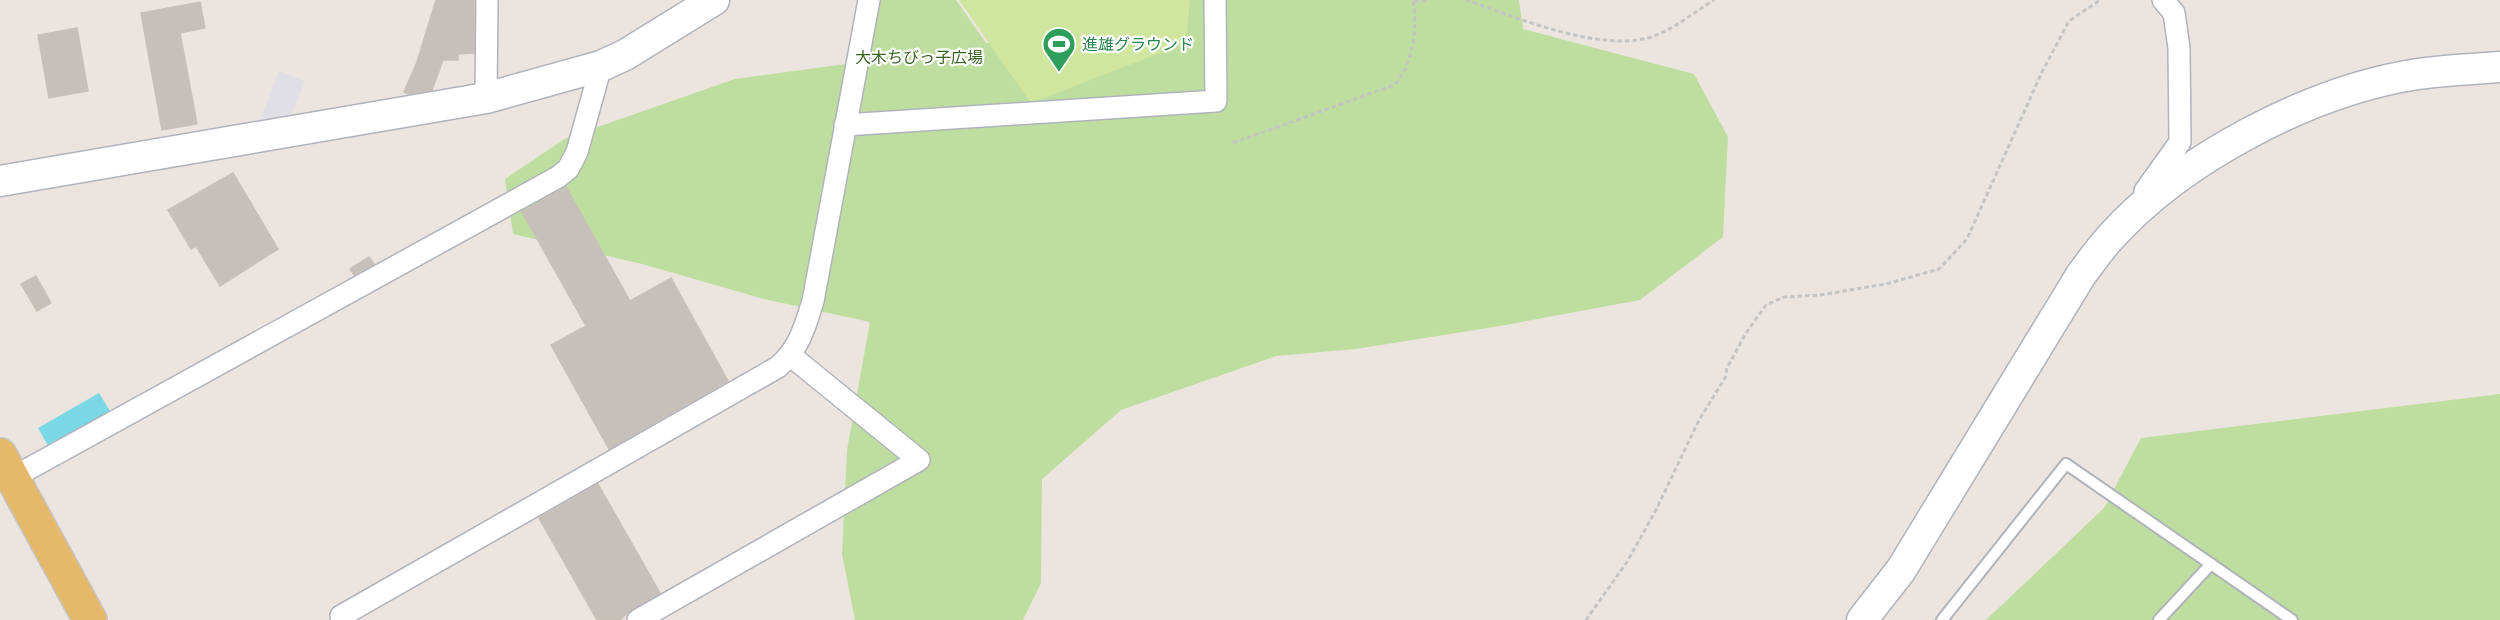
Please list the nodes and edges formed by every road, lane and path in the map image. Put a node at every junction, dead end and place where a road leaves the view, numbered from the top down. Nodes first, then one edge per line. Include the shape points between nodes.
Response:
1 (487, 0) edge
2 (714, 0) edge
3 (869, 0) edge
4 (1215, 0) edge
5 (1428, 0) edge
6 (1466, 0) edge
7 (1714, 0) edge
8 (2100, 0) edge
9 (2163, 0) edge
10 (1413, 1) edge
11 (601, 66) junction
12 (2500, 67) edge
13 (486, 98) junction
14 (845, 125) junction
15 (1233, 143) dead end
16 (0, 182) edge
17 (2143, 206) junction
18 (791, 356) junction
19 (6, 466) edge
20 (2211, 564) junction
21 (339, 619) edge
22 (90, 620) edge
23 (638, 620) edge
24 (1586, 620) edge
25 (1862, 620) edge
26 (1942, 620) edge
27 (2159, 620) edge
28 (2292, 620) edge

1 - 13 street
2 - 11 street via 651,41
3 - 14 street
4 - 14 street via 1216,101
5 - 10 path
6 - 7 path via 1530,23 1608,41 1658,34
8 - 24 path via 2069,21 1967,239 1939,269 1886,284 1784,297 1766,305 1726,368 1725,378 1699,420 1627,562
9 - 17 street via 2174,13 2179,48 2180,142 2145,191
10 - 15 path via 1409,63 1394,85
11 - 13 street
11 - 19 street via 577,152 563,173
12 - 17 street via 2418,74 2321,101 2227,146 2182,174
13 - 16 street
14 - 18 street via 813,301
17 - 25 street via 2109,238 2081,275 1902,570
18 - 21 street via 768,373
18 - 23 street via 919,460
19 - 22 main road
20 - 26 lane via 2066,464
20 - 27 lane
20 - 28 lane

